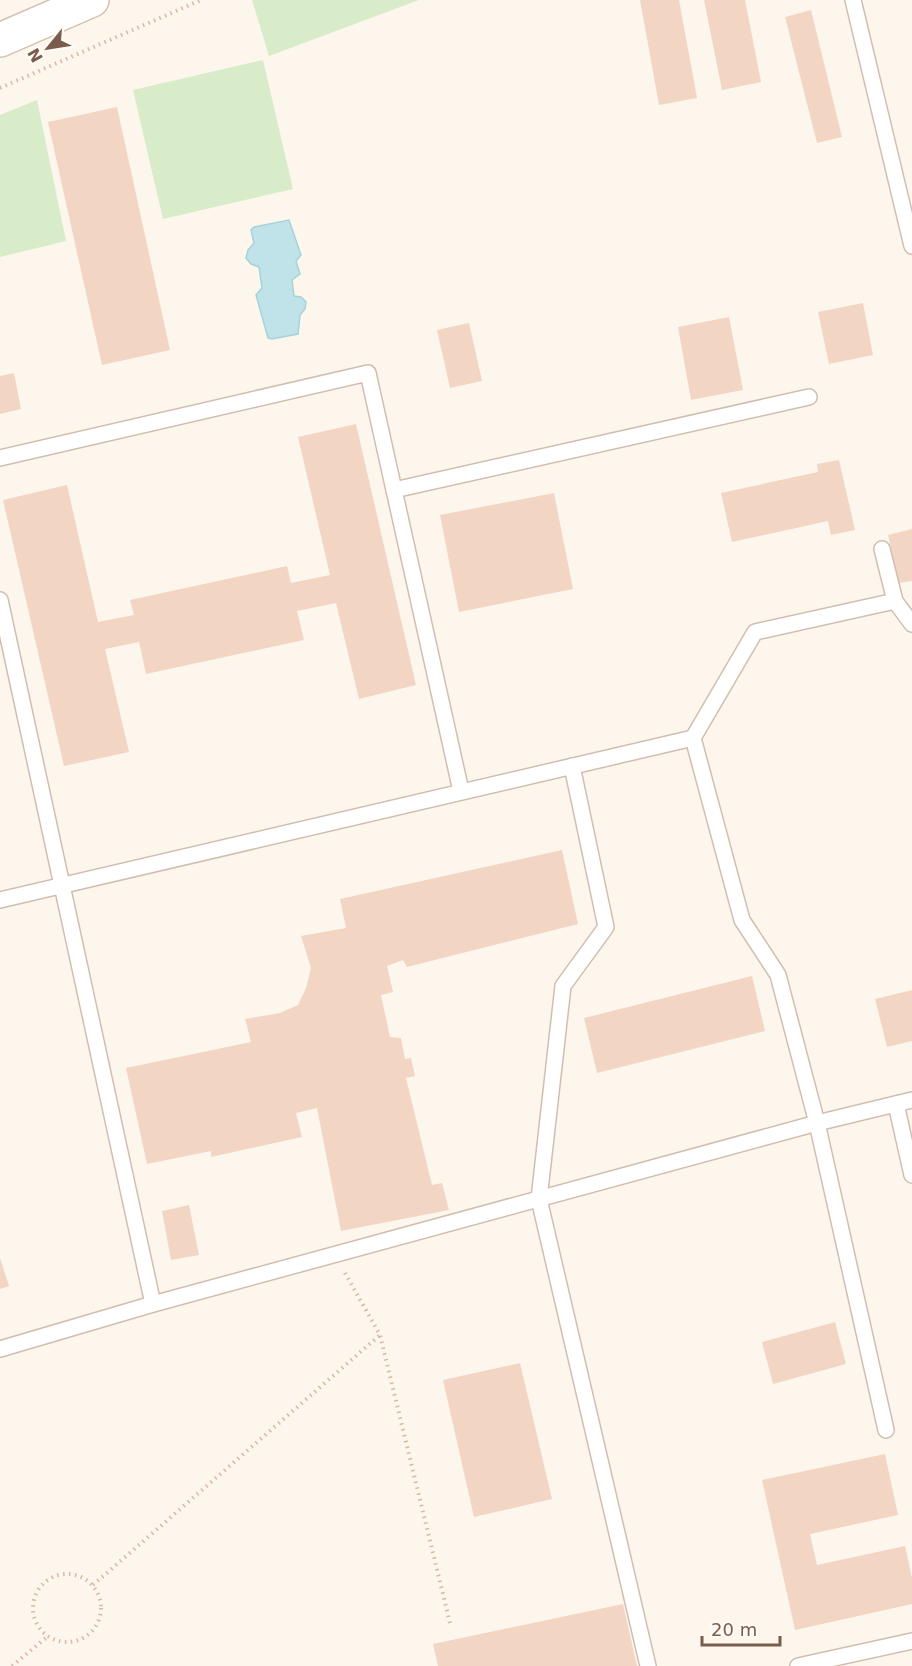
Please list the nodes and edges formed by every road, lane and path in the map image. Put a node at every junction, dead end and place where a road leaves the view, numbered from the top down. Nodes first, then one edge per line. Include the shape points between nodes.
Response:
1 (92, 0) edge
2 (201, 0) edge
3 (852, 0) edge
4 (0, 40) edge
5 (0, 88) edge
6 (912, 246) edge
7 (809, 397) dead end
8 (0, 458) edge
9 (394, 490) junction
10 (882, 549) dead end
11 (0, 600) edge
12 (895, 600) junction
13 (912, 624) edge
14 (693, 738) junction
15 (572, 766) junction
16 (461, 791) junction
17 (64, 886) junction
18 (0, 900) edge
19 (912, 1100) edge
20 (896, 1104) junction
21 (817, 1123) junction
22 (912, 1175) edge
23 (539, 1199) junction
24 (335, 1254) junction
25 (153, 1304) junction
26 (380, 1335) junction
27 (0, 1349) edge
28 (886, 1430) dead end
29 (93, 1585) junction
30 (450, 1623) dead end
31 (47, 1637) junction
32 (912, 1641) edge
33 (12, 1666) edge
34 (648, 1666) edge
35 (798, 1666) edge

1 - 4 main road
2 - 5 path
3 - 6 lane
7 - 9 lane
8 - 9 lane via 368,373
9 - 16 lane
10 - 12 lane
11 - 17 lane
12 - 13 lane
12 - 14 lane via 755,632
14 - 15 lane
14 - 21 lane via 742,920 778,975
15 - 16 lane
15 - 23 lane via 606,927 563,986
16 - 17 lane
17 - 18 lane
17 - 25 lane
19 - 20 lane
20 - 21 lane
20 - 22 lane
21 - 23 lane
21 - 28 lane
23 - 24 lane
23 - 34 lane
24 - 25 lane
24 - 26 path
25 - 27 lane
26 - 29 path
26 - 30 path
29 - 31 path via 101,1603 101,1616 93,1631 70,1643
29 - 31 path via 72,1574 58,1575 38,1589 33,1612 36,1624
31 - 33 path
32 - 35 lane

